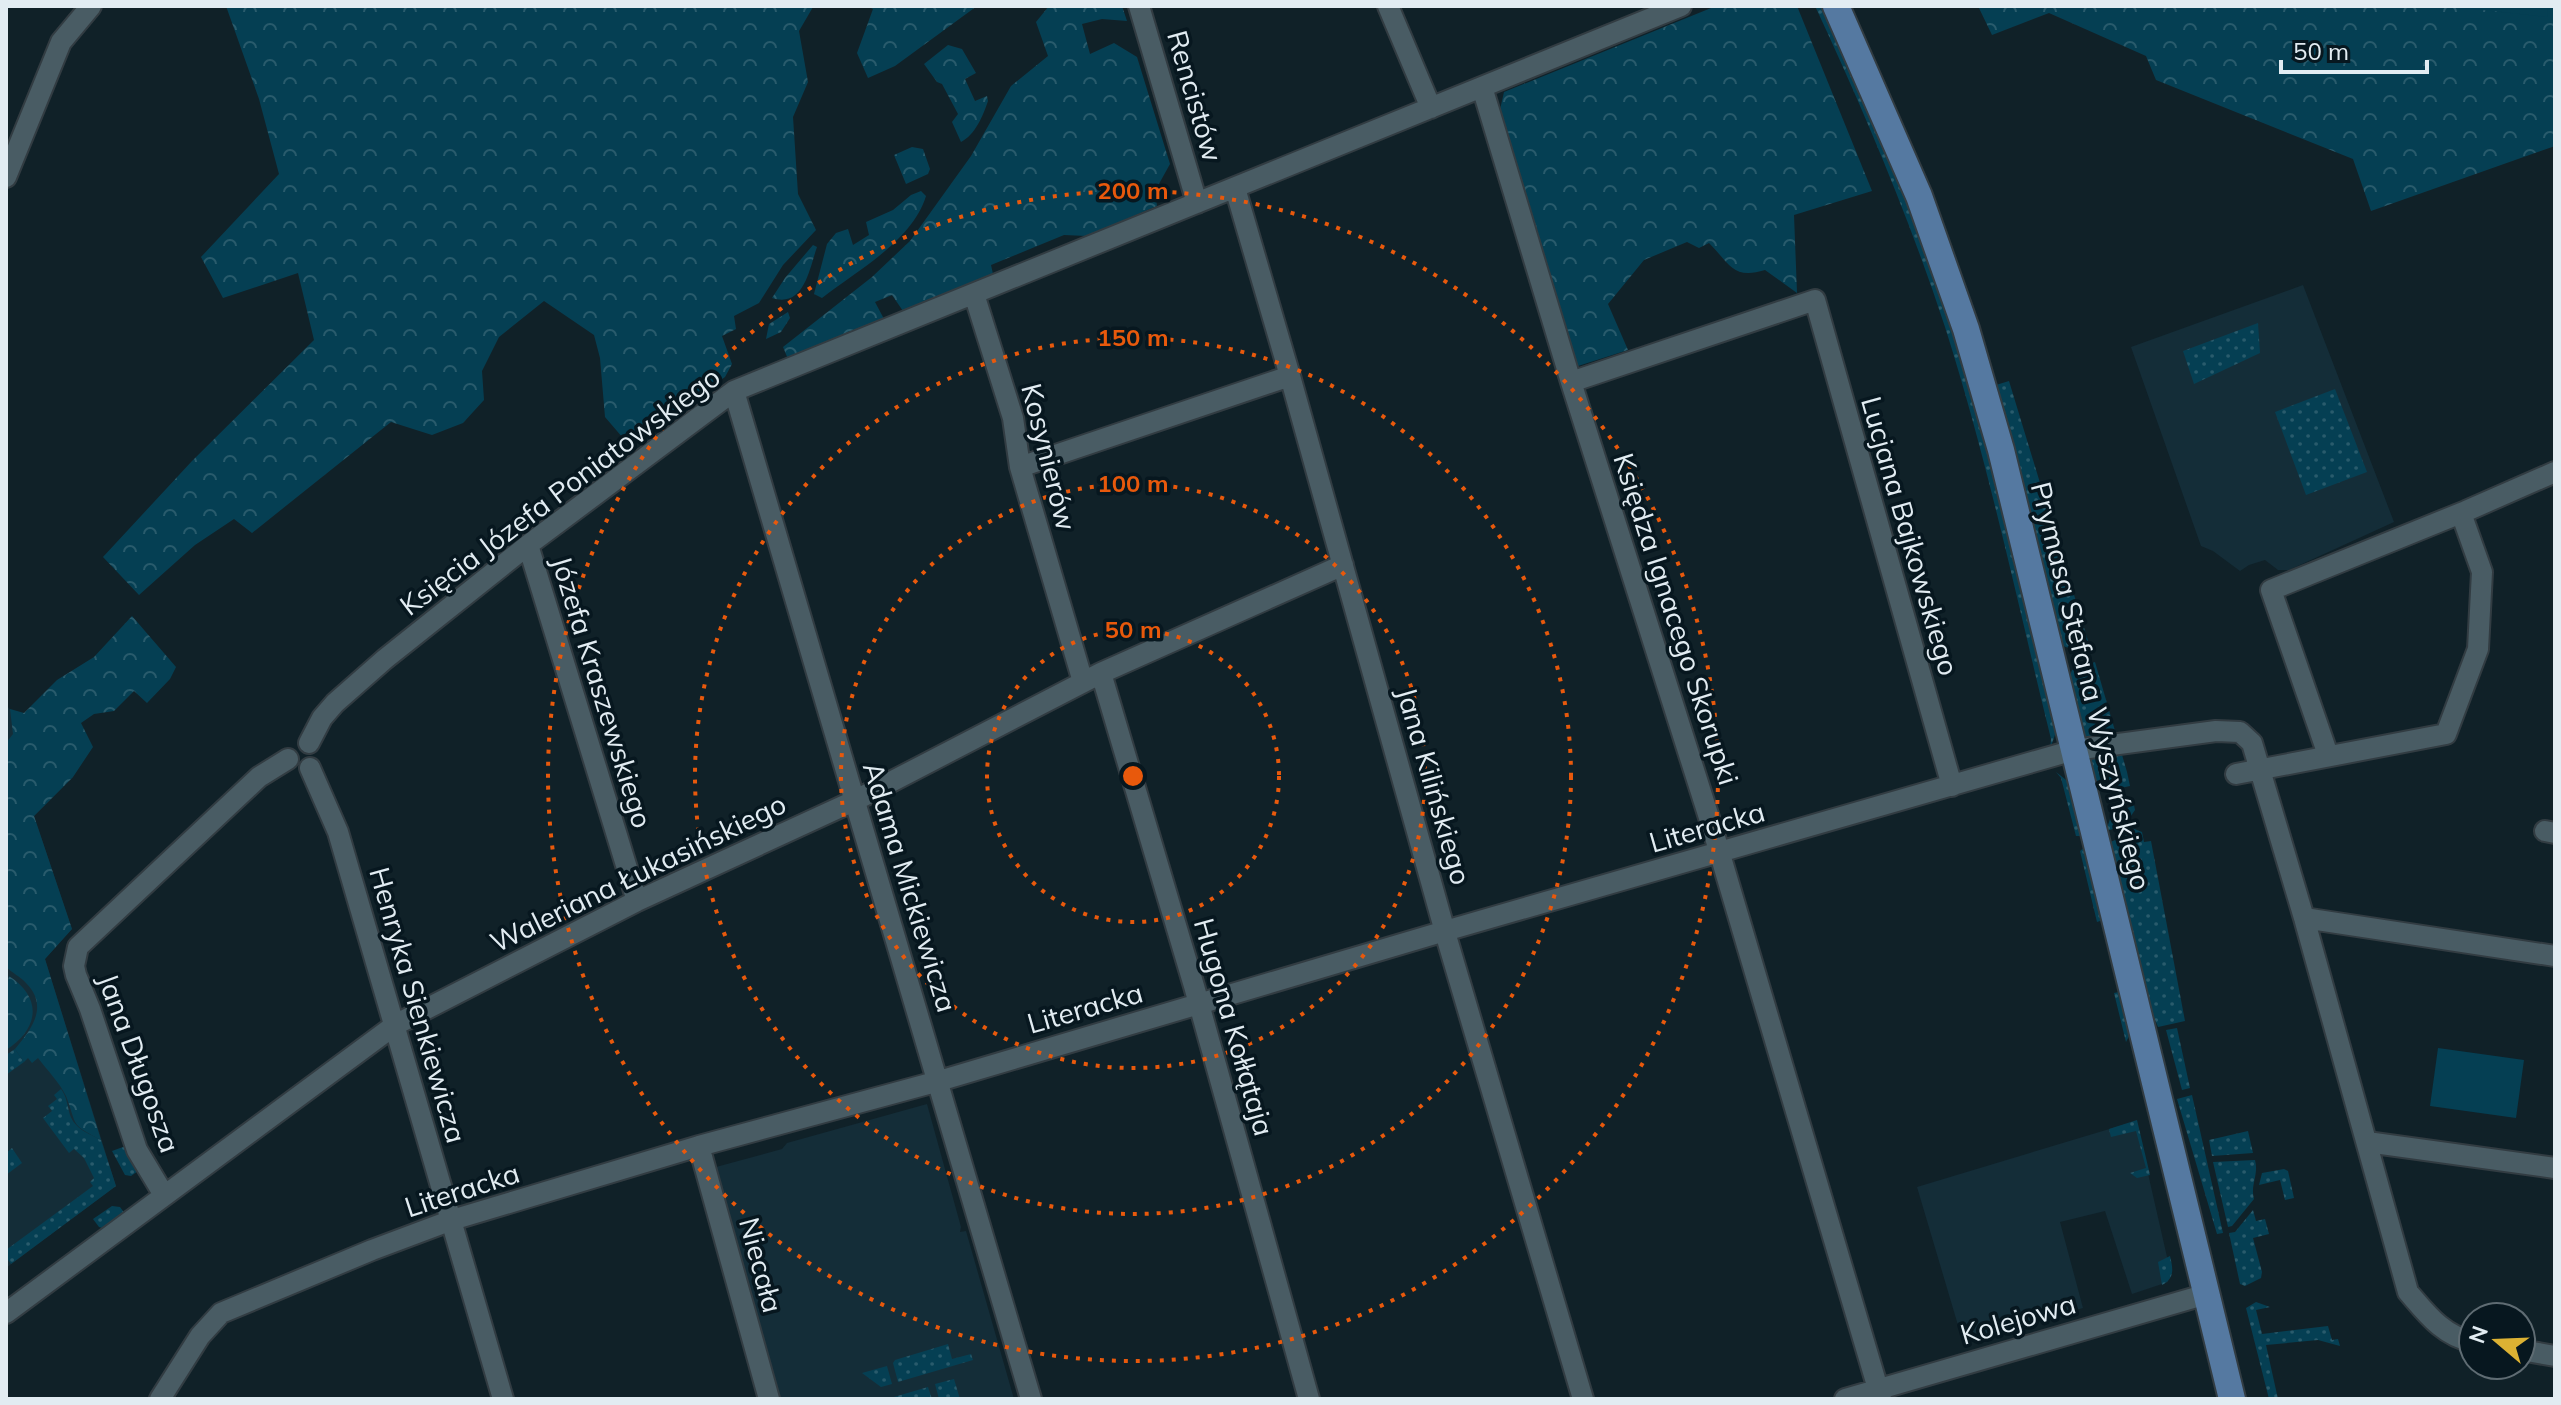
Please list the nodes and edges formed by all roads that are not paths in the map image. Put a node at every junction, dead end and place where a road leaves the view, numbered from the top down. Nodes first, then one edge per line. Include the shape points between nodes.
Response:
1 (91, 6) edge
2 (1139, 6) edge
3 (1388, 6) edge
4 (1681, 6) edge
5 (1836, 6) edge
6 (1482, 87) junction
7 (1431, 108) junction
8 (6, 177) edge
9 (1235, 188) junction
10 (1197, 203) junction
11 (974, 294) junction
12 (1290, 376) junction
13 (1571, 382) junction
14 (734, 391) junction
15 (1020, 467) junction
16 (2555, 472) edge
17 (2461, 513) junction
18 (528, 545) junction
19 (1343, 565) junction
20 (1092, 677) junction
21 (309, 743) junction
22 (2074, 750) junction
23 (2328, 755) junction
24 (288, 759) junction
25 (310, 768) junction
26 (2261, 769) junction
27 (2236, 774) dead end
28 (1952, 786) junction
29 (856, 800) junction
30 (1719, 853) junction
31 (637, 901) junction
32 (2304, 918) junction
33 (1445, 931) junction
34 (2555, 956) edge
35 (1199, 1005) junction
36 (395, 1025) junction
37 (939, 1081) junction
38 (2367, 1142) junction
39 (699, 1146) junction
40 (2555, 1168) edge
41 (164, 1195) junction
42 (452, 1220) junction
43 (2207, 1294) junction
44 (6, 1313) edge
45 (2457, 1337) edge
46 (1879, 1394) edge
47 (160, 1399) edge
48 (503, 1399) edge
49 (769, 1399) edge
50 (1031, 1399) edge
51 (1309, 1399) edge
52 (1583, 1399) edge
53 (1845, 1399) edge
54 (2232, 1399) edge

1 - 8 street via 58,49
2 - 10 street, Rencistów
3 - 7 street
4 - 6 street, Księcia Józefa Poniatowskiego
5 - 22 main road, Prymasa Stefana Wyszyńskiego via 1914,184 1966,329
6 - 7 street, Księcia Józefa Poniatowskiego
6 - 13 street, Księdza Ignacego Skorupki
7 - 9 street, Księcia Józefa Poniatowskiego
9 - 10 street, Księcia Józefa Poniatowskiego
9 - 12 street, Jana Kilińskiego
10 - 11 street, Księcia Józefa Poniatowskiego
11 - 14 street, Księcia Józefa Poniatowskiego
11 - 15 street, Kosynierów via 1013,418
12 - 15 street
12 - 19 street, Jana Kilińskiego
13 - 28 street, Lucjana Bajkowskiego via 1815,300
13 - 30 street, Księdza Ignacego Skorupki
14 - 18 street, Księcia Józefa Poniatowskiego
14 - 29 street, Adama Mickiewicza
15 - 20 street, Kosynierów
16 - 17 street
17 - 23 street via 2482,572 2478,649 2446,734
17 - 23 street via 2271,590
18 - 21 street, Księcia Józefa Poniatowskiego via 346,691
18 - 31 street, Józefa Kraszewskiego
19 - 20 street, Waleriana Łukasińskiego
19 - 33 street, Jana Kilińskiego
20 - 29 street, Waleriana Łukasińskiego
20 - 35 street, Hugona Kołłątaja
21 - 24 street via 292,746
21 - 25 street via 317,756
22 - 26 street, Literacka via 2240,732 2252,743
22 - 28 street, Literacka
22 - 43 main road, Prymasa Stefana Wyszyńskiego
23 - 26 street
24 - 25 street via 297,769
24 - 41 street, Jana Długosza via 259,777 78,947 76,975 137,1150
25 - 36 street, Henryka Sienkiewicza via 336,823
26 - 27 street
26 - 32 street
28 - 30 street, Literacka
29 - 31 street, Waleriana Łukasińskiego
29 - 37 street, Adama Mickiewicza
30 - 33 street, Literacka
30 - 46 street, Księdza Ignacego Skorupki
31 - 36 street, Waleriana Łukasińskiego
32 - 34 street
32 - 38 street
33 - 35 street, Literacka
33 - 52 street, Jana Kilińskiego
35 - 37 street, Literacka
35 - 51 street, Hugona Kołłątaja
36 - 41 street, Waleriana Łukasińskiego
36 - 42 street, Henryka Sienkiewicza
37 - 39 street, Literacka
37 - 50 street, Adama Mickiewicza
38 - 40 street
38 - 45 street via 2408,1292 2438,1327
39 - 42 street, Literacka
39 - 49 street, Niecała
41 - 44 street, Waleriana Łukasińskiego
42 - 47 street, Literacka via 221,1313
42 - 48 street, Henryka Sienkiewicza
43 - 46 street, Kolejowa
43 - 54 main road, Prymasa Stefana Wyszyńskiego
46 - 53 street, Kolejowa

